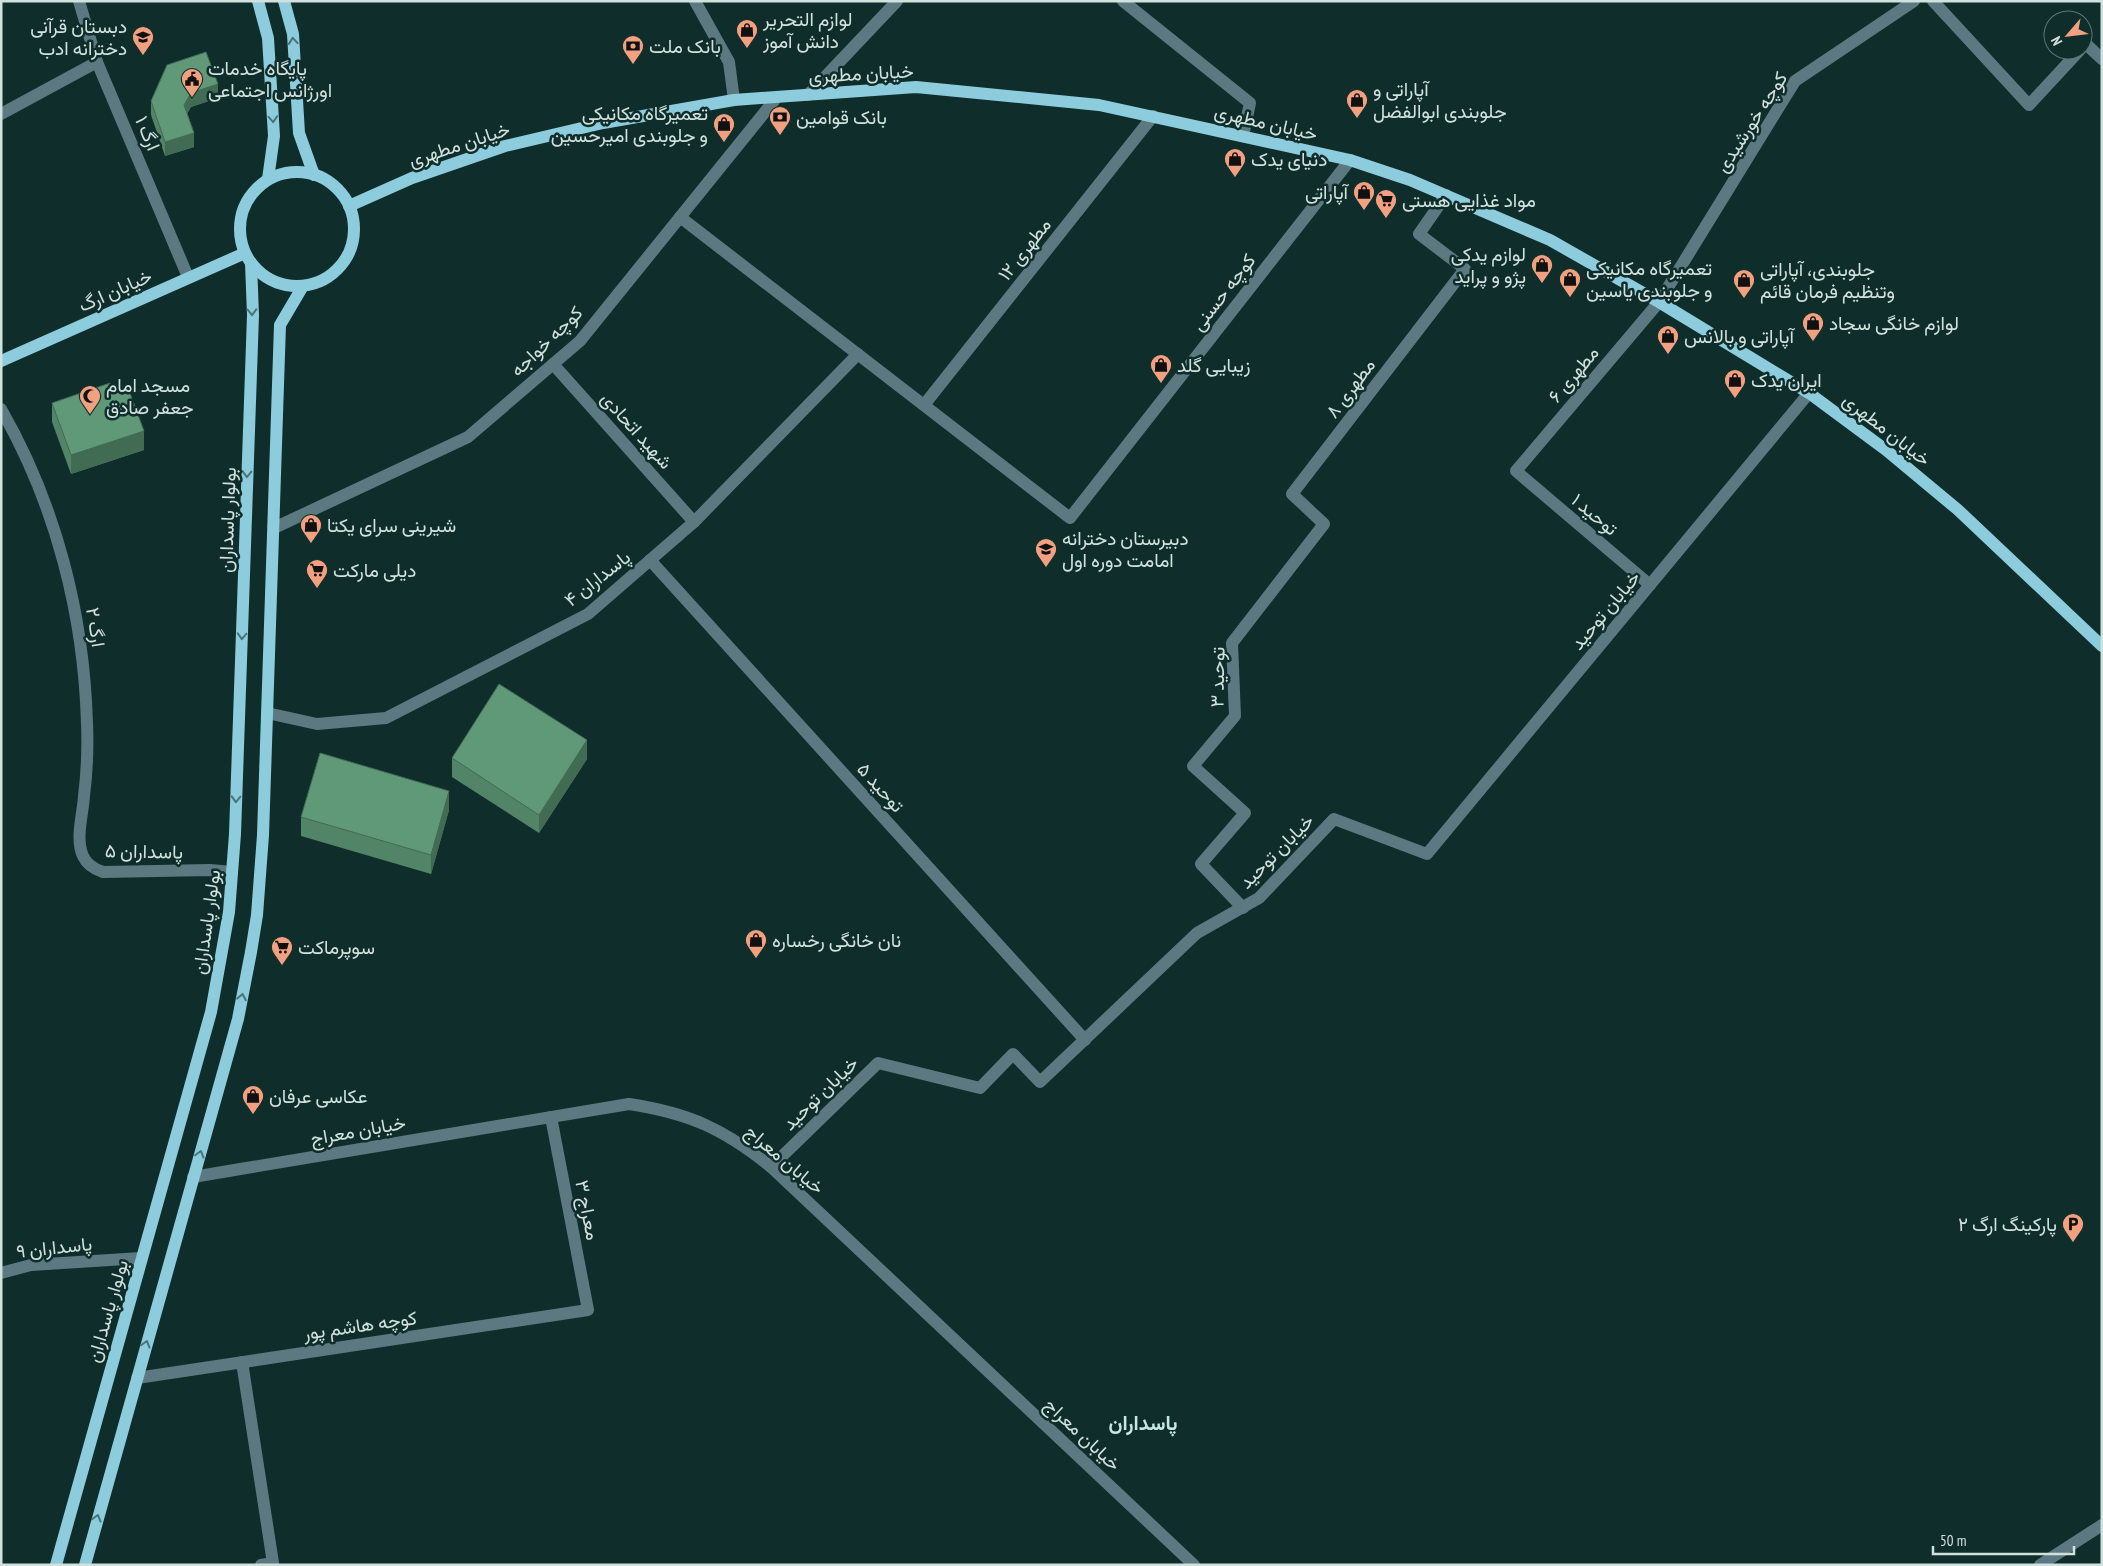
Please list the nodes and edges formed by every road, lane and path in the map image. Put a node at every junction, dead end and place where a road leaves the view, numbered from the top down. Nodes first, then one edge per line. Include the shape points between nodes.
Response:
1 (79, 1) edge
2 (258, 1) edge
3 (284, 1) edge
4 (695, 1) edge
5 (897, 1) edge
6 (1123, 1) edge
7 (1914, 1) edge
8 (1932, 1) edge
9 (2071, 60) edge
10 (97, 62) junction
11 (808, 95) junction
12 (777, 97) junction
13 (734, 100) junction
14 (1, 114) edge
15 (1153, 116) junction
16 (1243, 136) junction
17 (1350, 160) junction
18 (314, 175) junction
19 (268, 179) junction
20 (1446, 195) junction
21 (349, 206) junction
22 (680, 217) junction
23 (248, 258) junction
24 (188, 278) junction
25 (303, 286) junction
26 (1659, 302) junction
27 (858, 354) junction
28 (1, 362) edge
29 (553, 364) junction
30 (1809, 393) junction
31 (924, 405) junction
32 (1, 409) edge
33 (1516, 471) joint
34 (694, 522) junction
35 (1324, 524) joint
36 (274, 528) junction
37 (650, 560) junction
38 (1650, 585) junction
39 (2102, 646) edge
40 (267, 713) junction
41 (87, 864) joint
42 (232, 872) junction
43 (1243, 908) junction
44 (1085, 1040) junction
45 (551, 1117) junction
46 (771, 1167) junction
47 (194, 1177) junction
48 (141, 1258) junction
49 (1, 1273) edge
50 (588, 1310) joint
51 (242, 1362) junction
52 (137, 1378) junction
53 (2102, 1526) edge
54 (267, 1564) edge
55 (56, 1565) edge
56 (85, 1565) edge
57 (1194, 1565) edge
58 (2040, 1565) edge

1 - 10 street, ارگ ۱
2 -> 19 main road via 268,38 274,136
18 -> 3 main road via 299,133 293,34
4 - 13 street via 729,62
5 - 11 street
6 - 16 street via 1250,103
7 - 26 street, کوچه خورشیدی via 1796,81
8 - 9 street via 2029,105
10 - 14 street
10 - 24 street, ارگ ۱
11 - 12 main road, خیابان مطهری
11 - 15 main road, خیابان مطهری via 916,87 1099,105
12 - 13 main road, خیابان مطهری
12 - 22 street, کوچه خواجه
13 - 21 main road, خیابان مطهری via 505,146 412,178
15 - 16 main road, خیابان مطهری
15 - 31 street, مطهری ۱۲
16 - 17 main road, خیابان مطهری
17 - 20 main road, خیابان مطهری
17 - 31 street, کوچه حسنی via 1070,518
18 - 19 main road via 291,172
18 - 21 main road via 335,187
19 - 23 main road via 258,186 244,206 240,229
20 - 26 main road, خیابان مطهری via 1550,240
20 - 35 street, مطهری ۸ via 1419,234 1465,269 1292,494
21 - 25 main road via 354,229 346,258 326,279
22 - 27 street
22 - 29 street, کوچه خواجه via 580,341
23 - 24 main road, خیابان ارگ
23 - 25 main road via 259,272 279,284
23 -> 42 main road, بولوار پاسداران via 253,315
24 - 28 main road, خیابان ارگ
25 - 36 main road via 280,325
26 - 30 main road, خیابان مطهری
26 - 33 street, مطهری ۶
27 - 31 street
27 - 34 street, پاسداران ۴
29 - 34 street, شهید اتحادی
29 - 36 street, کوچه خواجه via 468,437
30 - 38 street, خیابان توحید
30 - 39 main road, خیابان مطهری via 1886,450 1957,509
32 - 41 street, ارگ ۲ via 51,519 77,621 87,725 80,847
33 - 38 street, توحید ۱
34 - 37 street, پاسداران ۴
35 - 43 street, توحید ۳ via 1232,643 1235,716 1193,766 1245,812 1201,864
36 - 40 main road
37 - 40 street, پاسداران ۴ via 588,614 386,718 316,724
37 - 44 street, توحید ۵
38 - 43 street, خیابان توحید via 1427,854 1334,819 1260,898
47 -> 40 main road via 238,1019 252,952 263,835
41 - 42 street, پاسداران ۵ via 103,872
42 - 48 main road, بولوار پاسداران via 224,947 211,1012
43 - 44 street, خیابان توحید via 1197,933
44 - 46 street, خیابان توحید via 1040,1082 1013,1054 980,1088 878,1062
45 - 46 street, خیابان معراج via 630,1104 661,1108 720,1130
45 - 47 street, خیابان معراج
45 - 50 street, معراج ۳
46 - 57 street, خیابان معراج
52 -> 47 main road
48 - 49 street, پاسداران ۹ via 31,1266
48 - 55 main road, بولوار پاسداران
50 - 51 street, کوچه هاشم پور
51 - 52 street, کوچه هاشم پور
51 - 54 street
56 -> 52 main road
53 - 58 street

